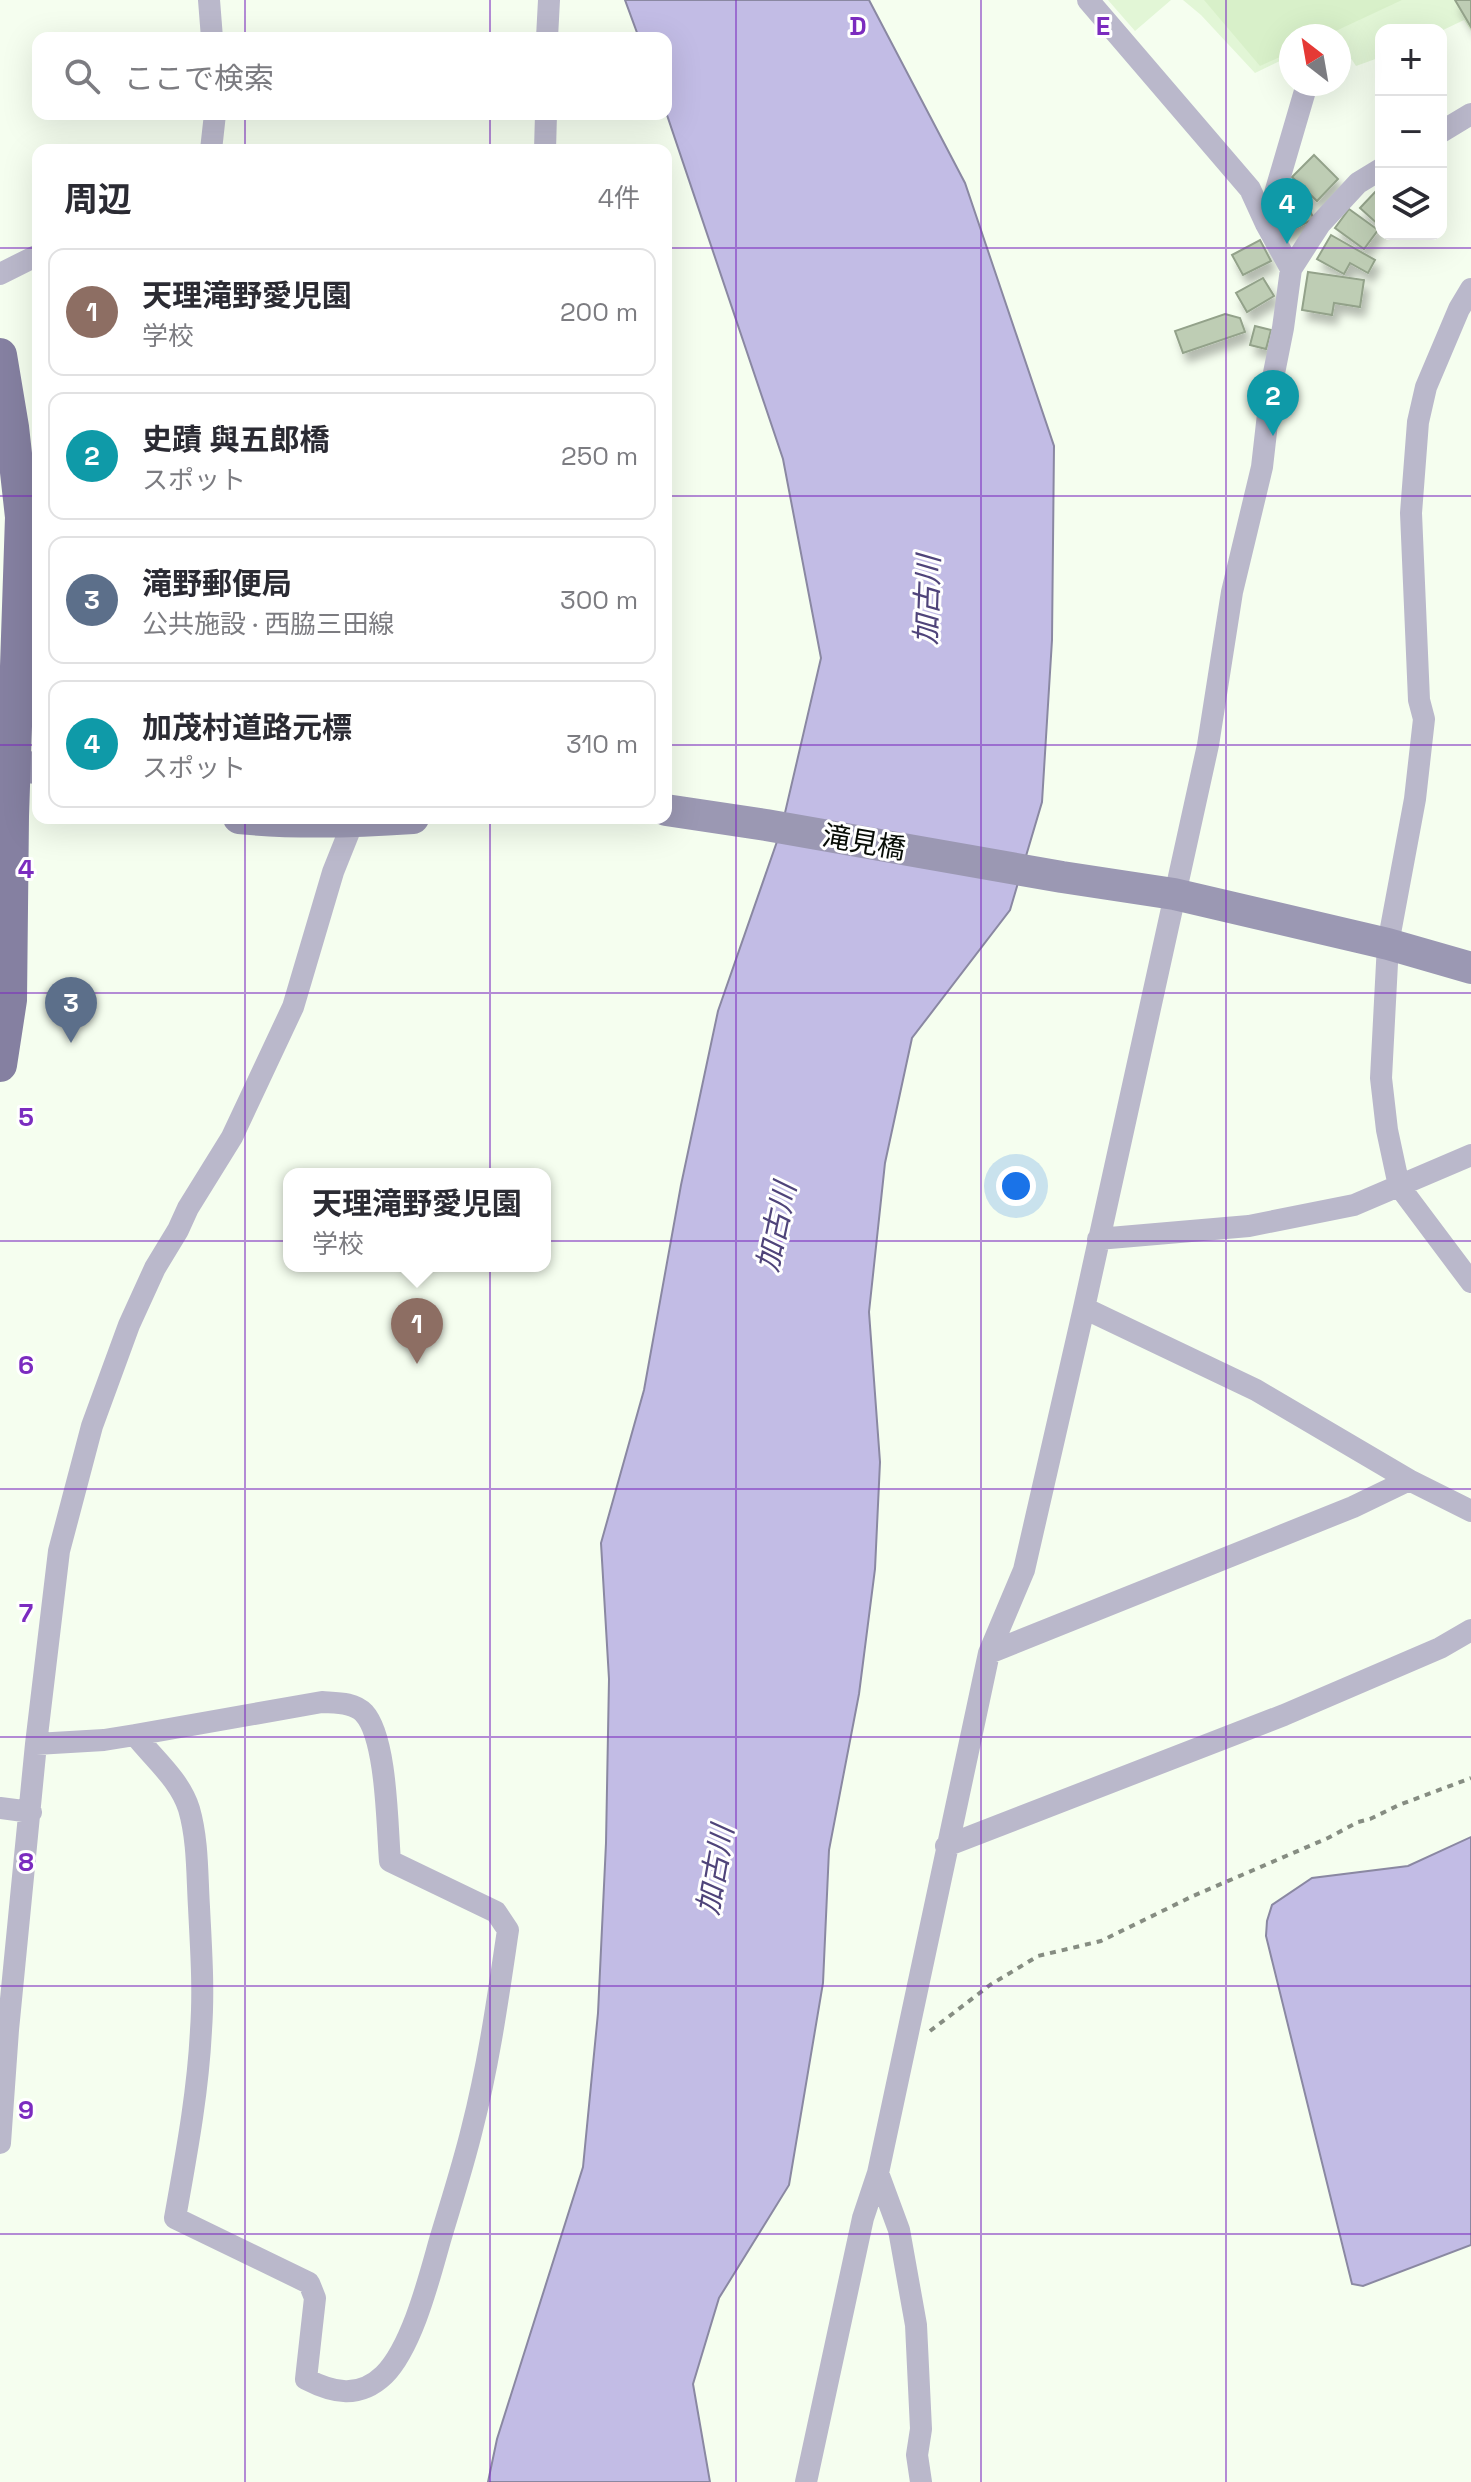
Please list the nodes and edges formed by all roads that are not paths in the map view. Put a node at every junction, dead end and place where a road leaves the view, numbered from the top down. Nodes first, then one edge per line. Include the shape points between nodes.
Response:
1 (209, 0) edge
2 (549, 0) edge
3 (1088, 0) edge
4 (212, 32) edge
5 (547, 32) edge
6 (1303, 96) edge
7 (1471, 114) edge
8 (214, 120) edge
9 (546, 120) edge
10 (1447, 128) edge
11 (212, 144) edge
12 (545, 144) edge
13 (1375, 173) edge
14 (1266, 224) junction
15 (32, 258) edge
16 (1291, 269) junction
17 (0, 274) edge
18 (1471, 289) edge
19 (0, 355) edge
20 (17, 766) edge
21 (672, 811) edge
22 (351, 824) edge
23 (1174, 894) junction
24 (1388, 944) junction
25 (1471, 968) edge
26 (0, 1065) edge
27 (1471, 1155) edge
28 (1399, 1186) junction
29 (1098, 1239) junction
30 (1471, 1282) edge
31 (1084, 1308) junction
32 (1409, 1480) junction
33 (1471, 1511) edge
34 (1471, 1630) edge
35 (989, 1653) junction
36 (135, 1735) junction
37 (36, 1744) junction
38 (0, 1808) edge
39 (31, 1812) junction
40 (946, 1846) junction
41 (0, 2143) edge
42 (878, 2173) junction
43 (806, 2482) edge
44 (921, 2482) edge

1 - 4 street
2 - 5 street
3 - 14 street via 1250,189
6 - 14 street
7 - 10 street
8 - 11 street
9 - 12 street
13 - 16 street via 1358,183 1320,224
14 - 16 street
15 - 17 street
16 - 23 street via 1262,467 1232,592 1208,745
18 - 24 street via 1426,387 1418,422 1411,513 1424,719
19 - 20 main road via 22,517
20 - 26 main road via 10,1000
21 - 23 street, 滝見橋
22 - 37 street via 293,1007 232,1137 155,1268 92,1426 59,1551
23 - 24 street, 滝見橋
23 - 29 street
24 - 25 street, 滝見橋
24 - 28 street via 1381,1078
27 - 28 street
28 - 29 street via 1354,1205 1249,1226
28 - 30 street
29 - 31 street
31 - 32 street via 1256,1390
31 - 35 street via 1024,1570
32 - 33 street
32 - 35 street
34 - 40 street via 1284,1715
35 - 40 street
36 - 36 street via 173,1778 189,1808 196,1848 201,2031 191,2133 175,2218 309,2283 315,2298 306,2379 329,2391 356,2392 383,2375 403,2347 429,2281 472,2129 508,1930 496,1912 390,1861 379,1742 364,1712 344,1703 322,1702
36 - 37 street
37 - 39 street
38 - 39 street
39 - 41 street
40 - 42 street
42 - 43 street via 863,2218
42 - 44 street via 899,2230 916,2325

